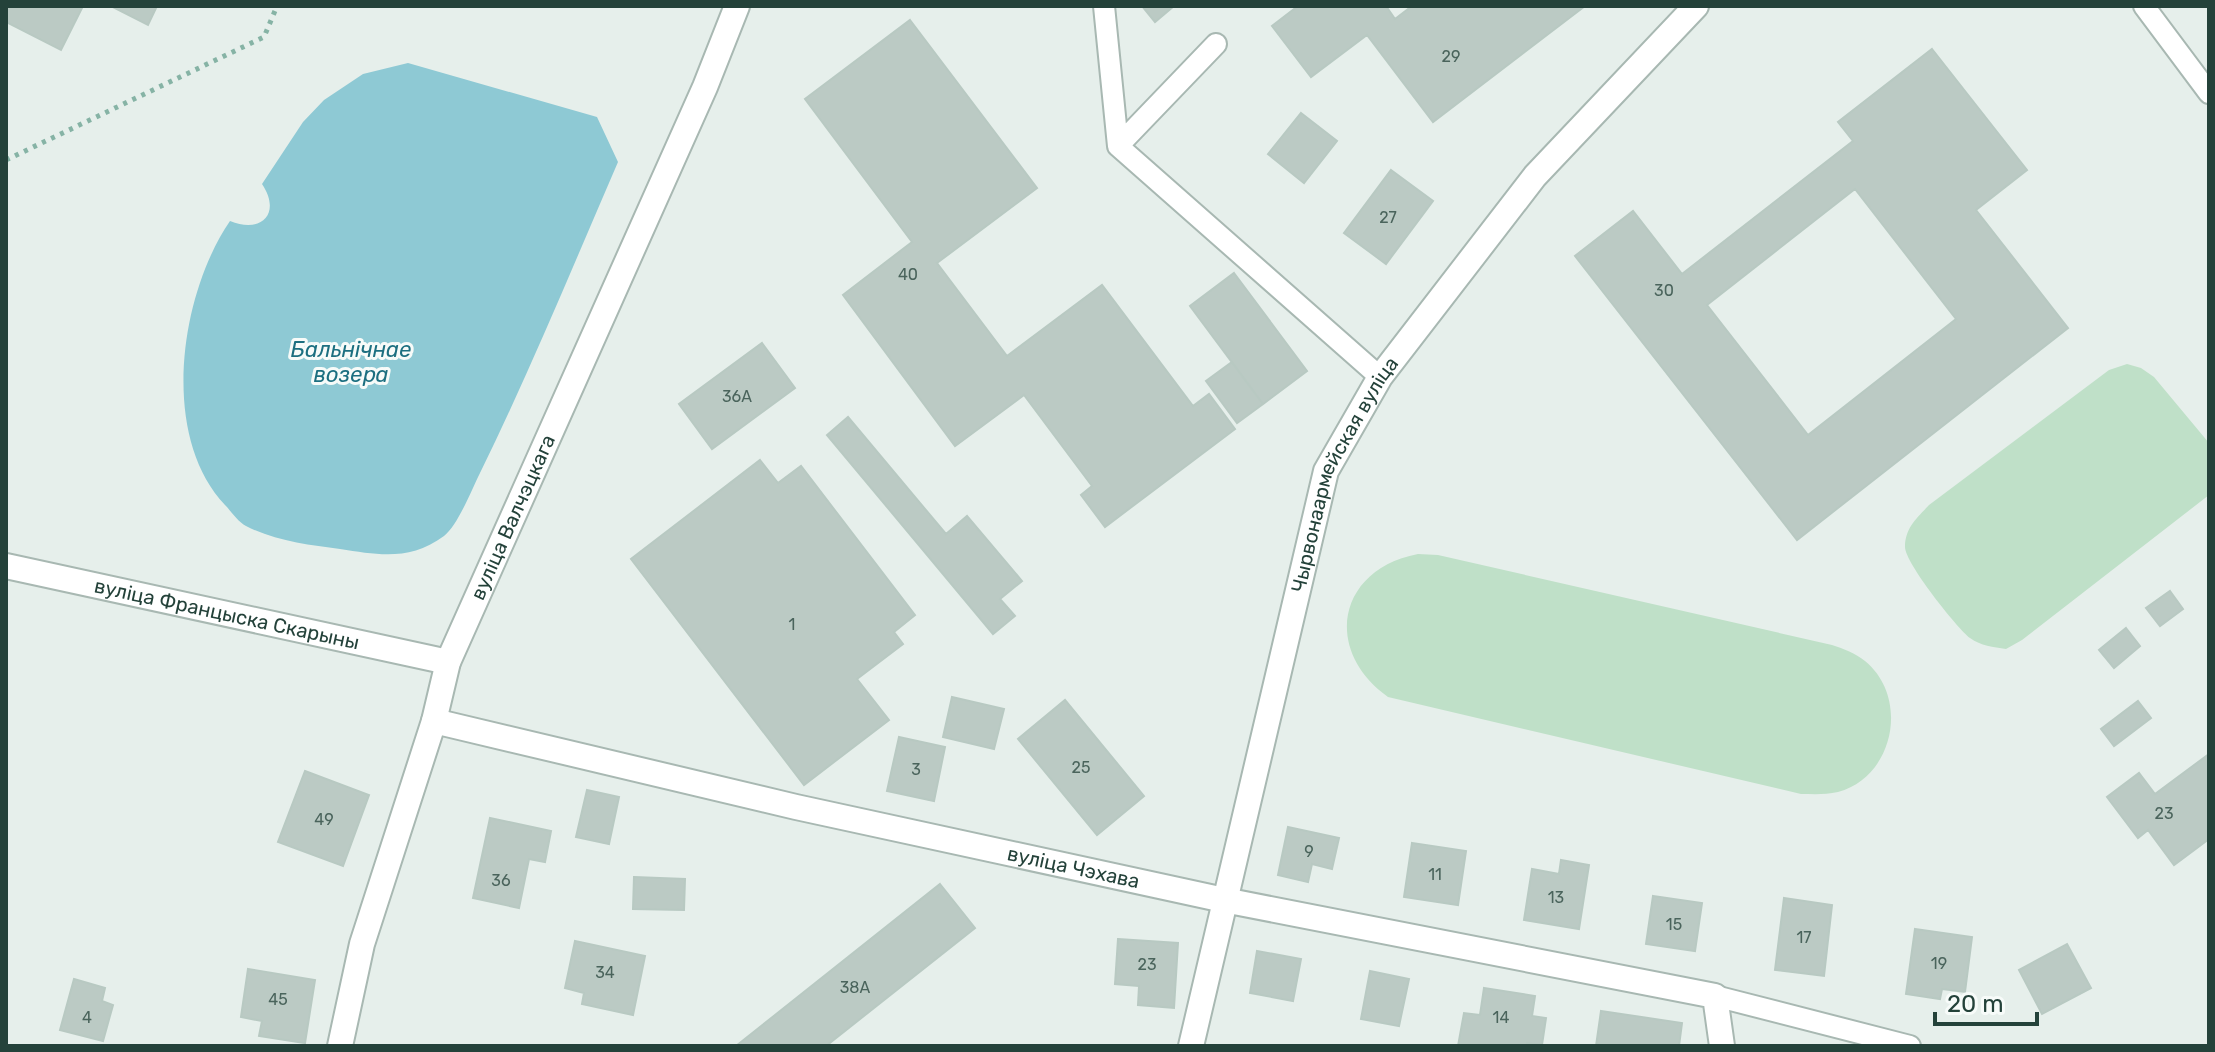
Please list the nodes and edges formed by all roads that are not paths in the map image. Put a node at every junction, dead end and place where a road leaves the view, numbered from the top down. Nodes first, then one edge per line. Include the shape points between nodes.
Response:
1 (737, 6) edge
2 (1104, 6) edge
3 (1696, 6) edge
4 (2144, 6) edge
5 (1216, 44) dead end
6 (2209, 93) edge
7 (1118, 146) junction
8 (1380, 377) junction
9 (6, 566) edge
10 (448, 662) junction
11 (434, 721) junction
12 (1224, 900) junction
13 (1715, 996) junction
14 (340, 1046) edge
15 (1191, 1046) edge
16 (1722, 1046) edge
17 (1910, 1046) edge

1 - 10 street, вуліца Валчэцкага
2 - 7 lane
3 - 8 street, Чырвонаармейская вуліца via 1535,176
4 - 6 lane
5 - 7 lane
7 - 8 lane
8 - 12 street, Чырвонаармейская вуліца via 1326,471
9 - 10 street, вуліца Францыска Скарыны
10 - 11 street, вуліца Валчэцкага
11 - 12 street, вуліца Чэхава
11 - 14 street, вуліца Валчэцкага via 362,944
12 - 13 street, вуліца Чэхава
12 - 15 street, Чырвонаармейская вуліца
13 - 16 street
13 - 17 lane

